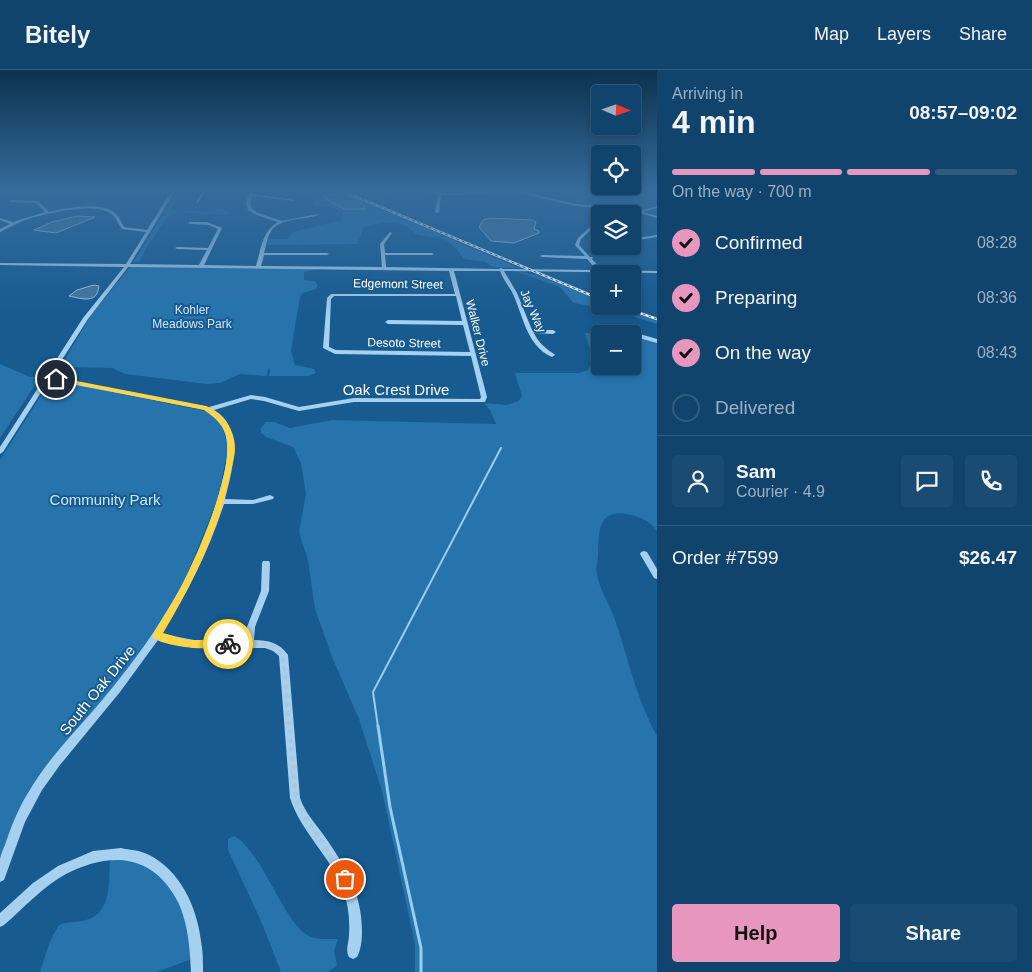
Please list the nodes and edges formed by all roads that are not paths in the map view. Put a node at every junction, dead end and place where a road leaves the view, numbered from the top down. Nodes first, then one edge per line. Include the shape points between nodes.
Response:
1 (147, 232) edge
2 (218, 232) edge
3 (268, 232) edge
4 (587, 232) edge
5 (390, 233) dead end
6 (657, 236) edge
7 (641, 239) edge
8 (177, 248) dead end
9 (208, 249) junction
10 (262, 254) junction
11 (328, 254) dead end
12 (383, 254) junction
13 (432, 254) dead end
14 (542, 256) dead end
15 (591, 258) junction
16 (0, 264) edge
17 (127, 265) junction
18 (596, 265) edge
19 (201, 266) junction
20 (258, 267) junction
21 (384, 268) junction
22 (451, 269) junction
23 (501, 269) junction
24 (591, 271) edge
25 (641, 272) edge
26 (657, 272) edge
27 (458, 295) junction
28 (388, 322) dead end
29 (465, 323) junction
30 (530, 332) junction
31 (553, 332) dead end
32 (641, 336) edge
33 (657, 341) edge
34 (335, 352) joint
35 (473, 354) junction
36 (552, 355) dead end
37 (48, 378) junction
38 (482, 401) joint
39 (210, 409) junction
40 (0, 452) edge
41 (270, 497) dead end
42 (221, 501) junction
43 (644, 554) dead end
44 (266, 563) dead end
45 (657, 576) edge
46 (157, 636) junction
47 (249, 644) junction
48 (0, 876) edge
49 (0, 921) edge
50 (353, 953) dead end
51 (197, 972) edge

1 - 17 street
2 - 9 street
3 - 10 street
4 - 15 street via 577,242
5 - 12 street via 383,242
6 - 7 street
8 - 9 street
9 - 19 street
10 - 11 street
10 - 20 street
12 - 13 street
12 - 21 street
14 - 15 street
15 - 18 street
16 - 17 street
17 - 19 street
17 - 37 street via 88,315
19 - 20 street
20 - 21 street
21 - 22 street
22 - 23 street
22 - 27 street, Walker Drive
23 - 24 street
23 - 30 street, Jay Way
25 - 26 street
27 - 29 street, Walker Drive
27 - 34 street, Edgemont Street via 338,294 330,298 326,346
28 - 29 street
29 - 35 street, Walker Drive
30 - 31 street
30 - 36 street, Jay Way via 541,350
32 - 33 street
34 - 35 street, Desoto Street
35 - 38 street, Walker Drive via 484,397
37 - 39 street, Oak Crest Drive
37 - 40 street
38 - 39 street, Oak Crest Drive via 357,400 299,409 251,397
39 - 42 street, South Oak Drive via 220,417 231,442 230,463
41 - 42 street via 255,502
42 - 46 street, South Oak Drive via 187,584
43 - 45 street
44 - 47 street via 265,592 251,627
46 - 47 street via 194,644
46 - 48 street, South Oak Drive via 34,792
47 - 50 street via 273,646 284,658 295,798 338,866 349,890 357,918
49 - 51 street via 48,879 69,867 110,854 138,856 163,869 179,891 193,929

